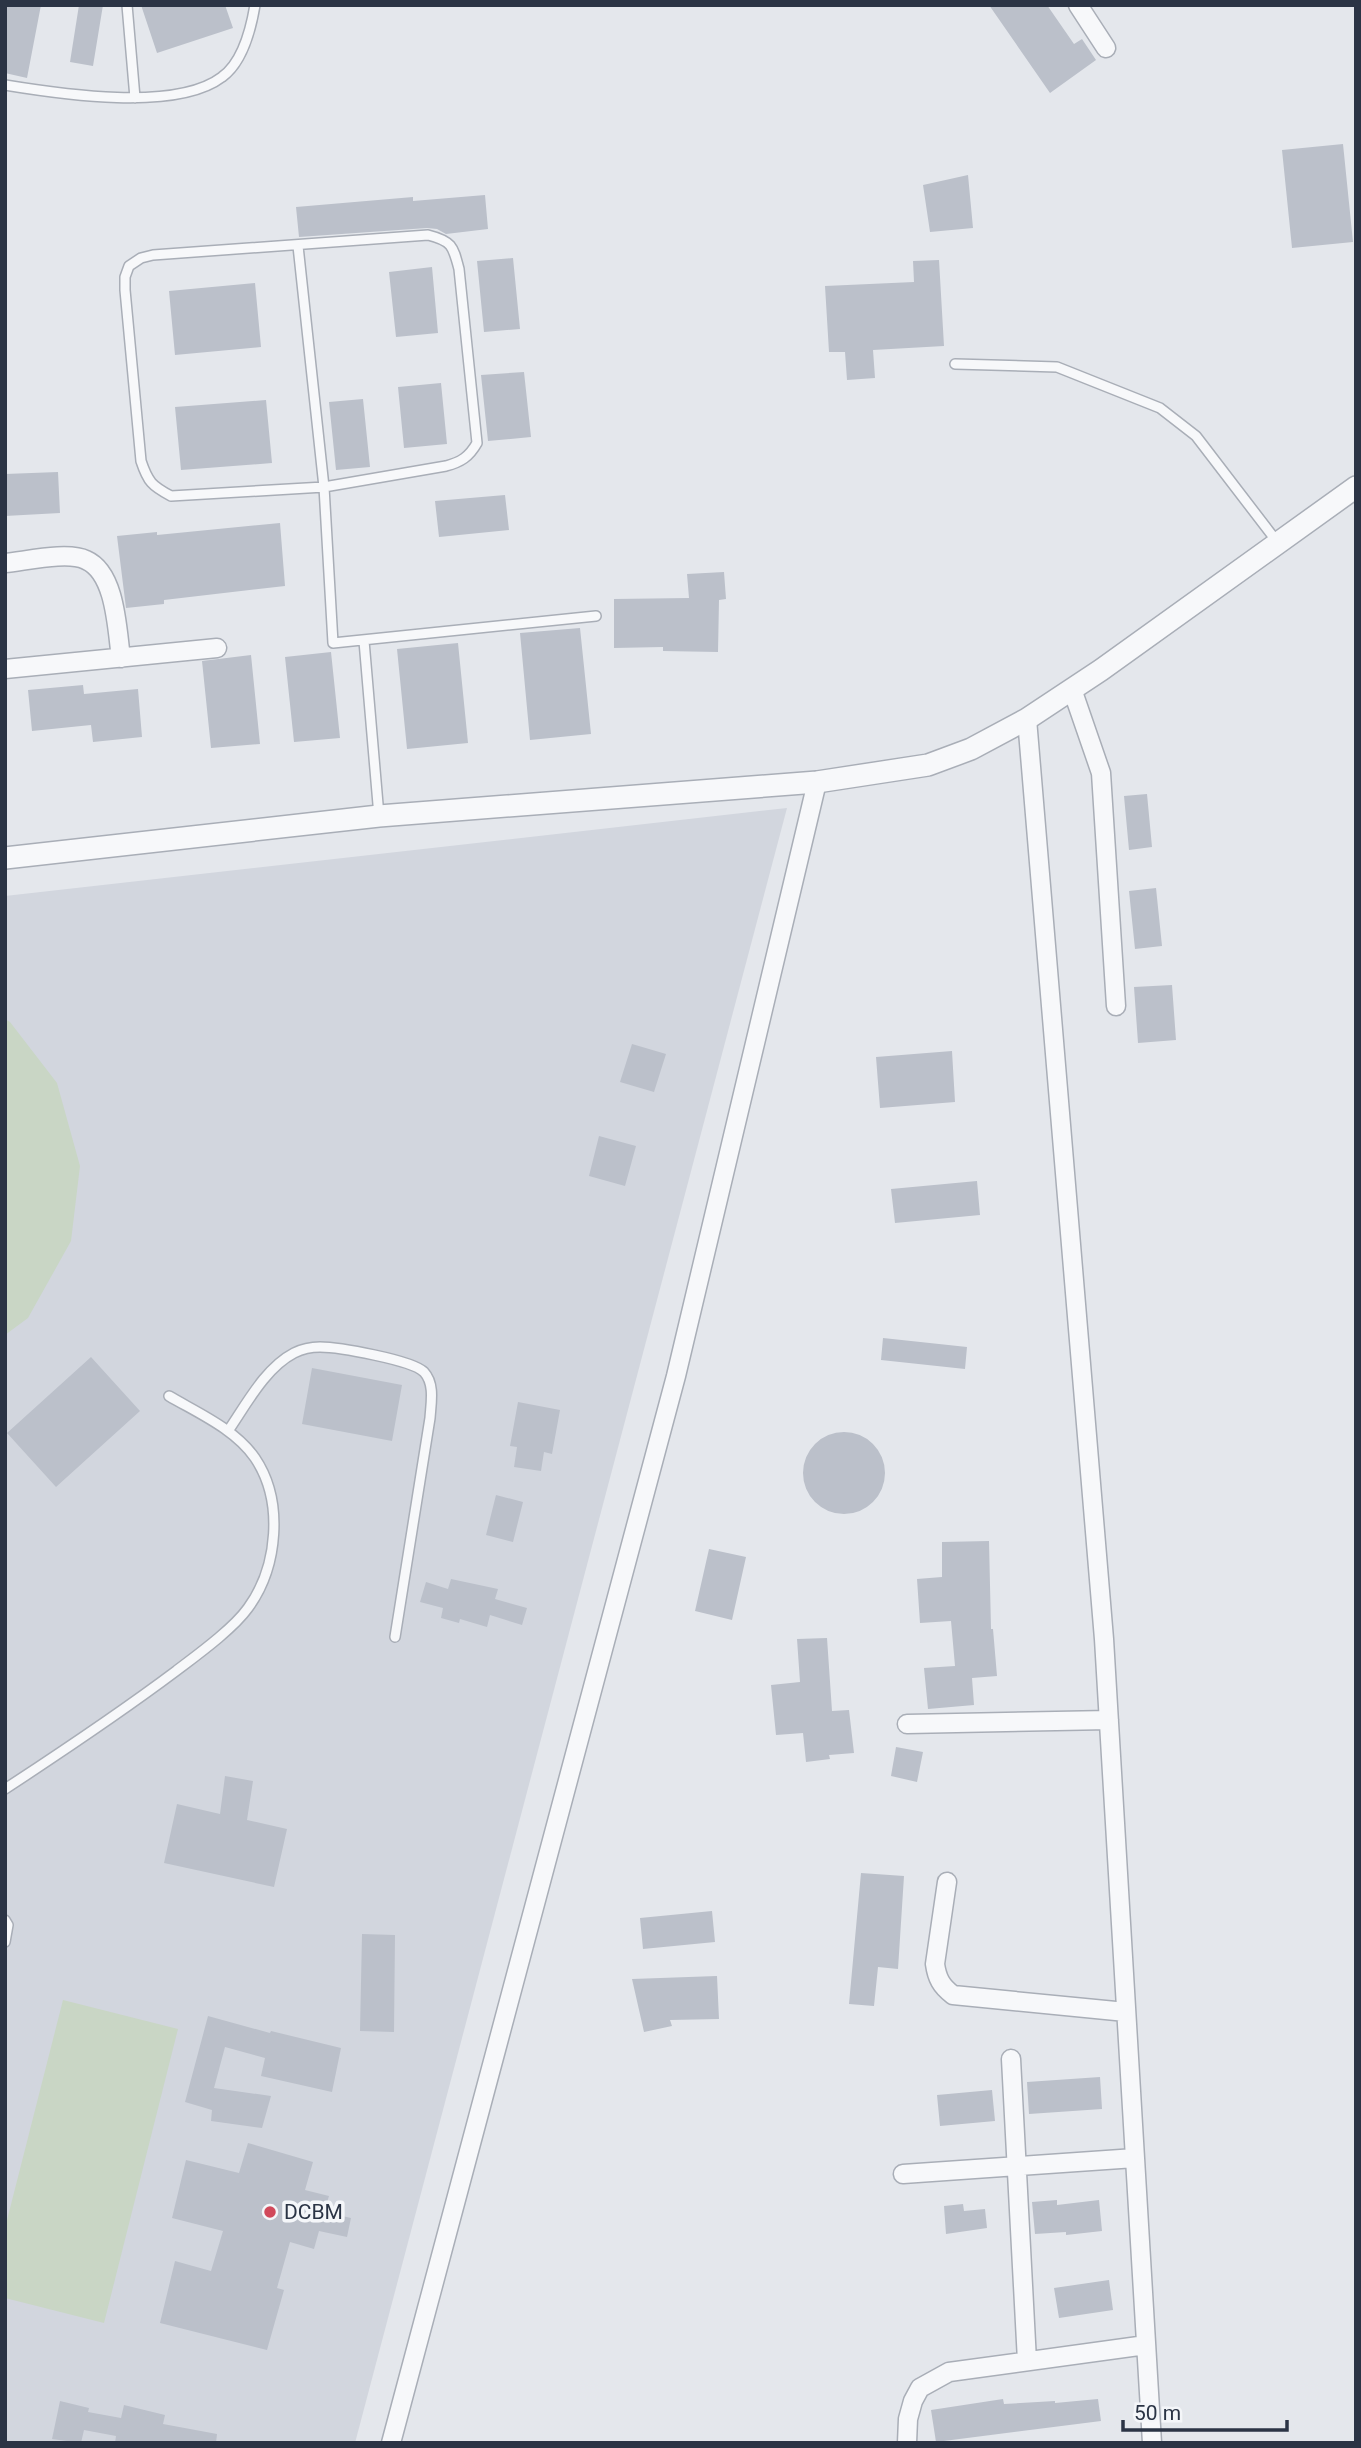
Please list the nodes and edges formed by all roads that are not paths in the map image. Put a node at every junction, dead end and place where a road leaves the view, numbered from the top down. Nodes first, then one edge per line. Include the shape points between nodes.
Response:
1 (127, 5) edge
2 (255, 5) edge
3 (1078, 5) edge
4 (1106, 48) dead end
5 (5, 85) edge
6 (135, 99) junction
7 (298, 246) junction
8 (955, 364) dead end
9 (324, 487) junction
10 (1356, 487) edge
11 (1278, 543) junction
12 (5, 564) edge
13 (596, 616) dead end
14 (364, 641) junction
15 (217, 648) dead end
16 (121, 658) junction
17 (5, 669) edge
18 (1072, 689) junction
19 (1027, 719) junction
20 (817, 782) junction
21 (379, 817) junction
22 (5, 858) edge
23 (1116, 1006) dead end
24 (169, 1396) dead end
25 (228, 1431) junction
26 (395, 1637) dead end
27 (1109, 1720) junction
28 (907, 1724) dead end
29 (5, 1789) edge
30 (947, 1882) dead end
31 (5, 1920) edge
32 (5, 1942) edge
33 (1126, 2012) junction
34 (1011, 2059) dead end
35 (1135, 2158) junction
36 (1015, 2166) junction
37 (903, 2174) dead end
38 (1146, 2345) junction
39 (1027, 2361) junction
40 (391, 2443) edge
41 (907, 2443) edge
42 (1152, 2443) edge

1 - 6 lane
2 - 6 lane via 245,43 222,78 196,89
3 - 4 street
5 - 6 lane
7 - 9 lane
7 - 9 lane via 428,234 445,239 454,249 459,269 477,443 471,453 446,466
7 - 9 lane via 153,255 129,265 125,290 141,461 147,479 171,496
8 - 11 lane via 1057,367 1160,408 1196,436
9 - 14 lane via 333,643
10 - 11 street
11 - 18 street
12 - 16 street via 69,557 87,560 111,590
13 - 14 lane
14 - 21 lane
15 - 16 street
16 - 17 street
18 - 19 street
18 - 23 street via 1101,773
19 - 20 street via 971,749 928,765
19 - 27 street
20 - 21 street
20 - 40 street via 677,1376
21 - 22 street
24 - 25 lane
25 - 26 lane via 270,1373 304,1348 333,1347 423,1371 432,1387 430,1418
25 - 29 lane via 254,1457 274,1504 268,1569 248,1609 207,1647 115,1717
27 - 28 street
27 - 33 street
30 - 33 street via 935,1964 941,1984 953,1995
31 - 32 lane
33 - 35 street
34 - 36 street
35 - 36 street
35 - 38 street
36 - 37 street
36 - 39 street
38 - 39 street
38 - 42 street
39 - 41 street via 949,2372 925,2384 913,2401

